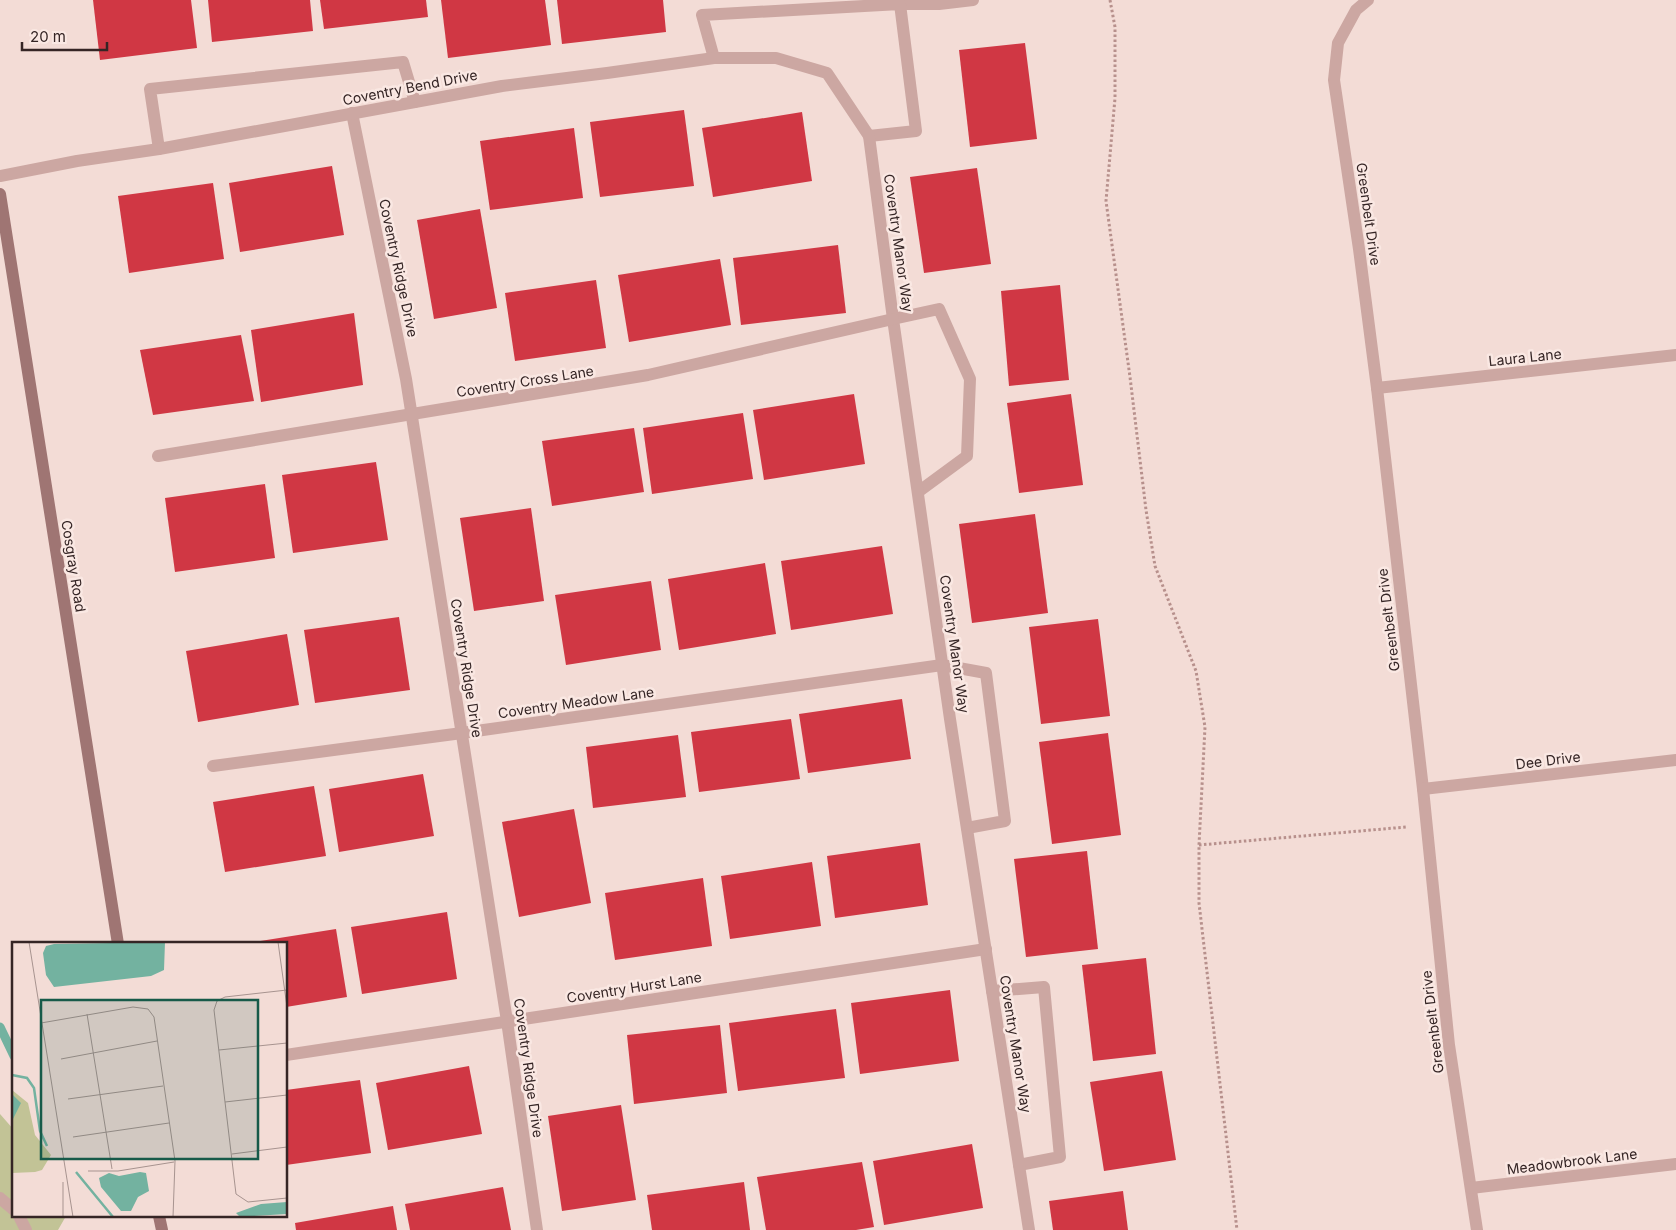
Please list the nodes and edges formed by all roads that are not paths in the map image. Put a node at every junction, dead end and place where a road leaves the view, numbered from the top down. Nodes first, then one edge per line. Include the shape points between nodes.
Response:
1 (973, 0) edge
2 (1368, 0) edge
3 (900, 4) junction
4 (714, 58) junction
5 (826, 73) joint
6 (415, 102) junction
7 (352, 113) junction
8 (869, 136) junction
9 (160, 149) junction
10 (0, 176) edge
11 (0, 194) edge
12 (894, 319) junction
13 (1676, 355) edge
14 (1376, 388) junction
15 (412, 414) junction
16 (158, 456) dead end
17 (918, 492) junction
18 (942, 665) junction
19 (462, 733) junction
20 (1676, 760) edge
21 (213, 766) dead end
22 (1423, 790) junction
23 (967, 828) junction
24 (118, 942) edge
25 (986, 949) junction
26 (992, 991) junction
27 (507, 1021) junction
28 (288, 1054) edge
29 (1676, 1164) edge
30 (1019, 1165) junction
31 (1471, 1188) junction
32 (0, 1198) edge
33 (12, 1208) edge
34 (20, 1218) edge
35 (26, 1230) edge
36 (537, 1230) edge
37 (1029, 1230) edge
38 (1477, 1230) edge

1 - 3 street
2 - 14 street, Greenbelt Drive via 1356,10 1338,43 1334,80
3 - 4 street via 702,16
3 - 8 street via 916,131
4 - 5 street, Coventry Bend Drive via 776,58
4 - 6 street, Coventry Bend Drive via 502,86
5 - 8 street, Coventry Manor Way
6 - 7 street, Coventry Bend Drive
6 - 9 street via 403,62 150,89
7 - 9 street, Coventry Bend Drive
7 - 15 street, Coventry Ridge Drive
8 - 12 street, Coventry Manor Way
9 - 10 street, Coventry Bend Drive
11 - 24 main road, Cosgray Road
12 - 15 street, Coventry Cross Lane via 648,375
12 - 17 street, Coventry Manor Way
12 - 17 street, Coventry Cross Lane via 939,309 970,379 967,456
13 - 14 street, Laura Lane
14 - 22 street, Greenbelt Drive
15 - 16 street, Coventry Cross Lane
15 - 19 street, Coventry Ridge Drive
17 - 18 street, Coventry Manor Way
18 - 19 street, Coventry Meadow Lane
18 - 23 street, Coventry Manor Way
18 - 23 street, Coventry Meadow Lane via 986,673 1005,820
19 - 21 street, Coventry Meadow Lane
19 - 27 street, Coventry Ridge Drive
20 - 22 street, Dee Drive
22 - 31 street, Greenbelt Drive via 1449,1045
23 - 25 street, Coventry Manor Way
25 - 26 street, Coventry Manor Way
25 - 27 street, Coventry Hurst Lane
26 - 30 street, Coventry Manor Way
26 - 30 street via 1044,987 1060,1157
27 - 28 street, Coventry Hurst Lane
27 - 36 street, Coventry Ridge Drive
29 - 31 street, Meadowbrook Lane
30 - 37 street, Coventry Manor Way
31 - 38 street, Greenbelt Drive
32 - 33 street
34 - 35 street

